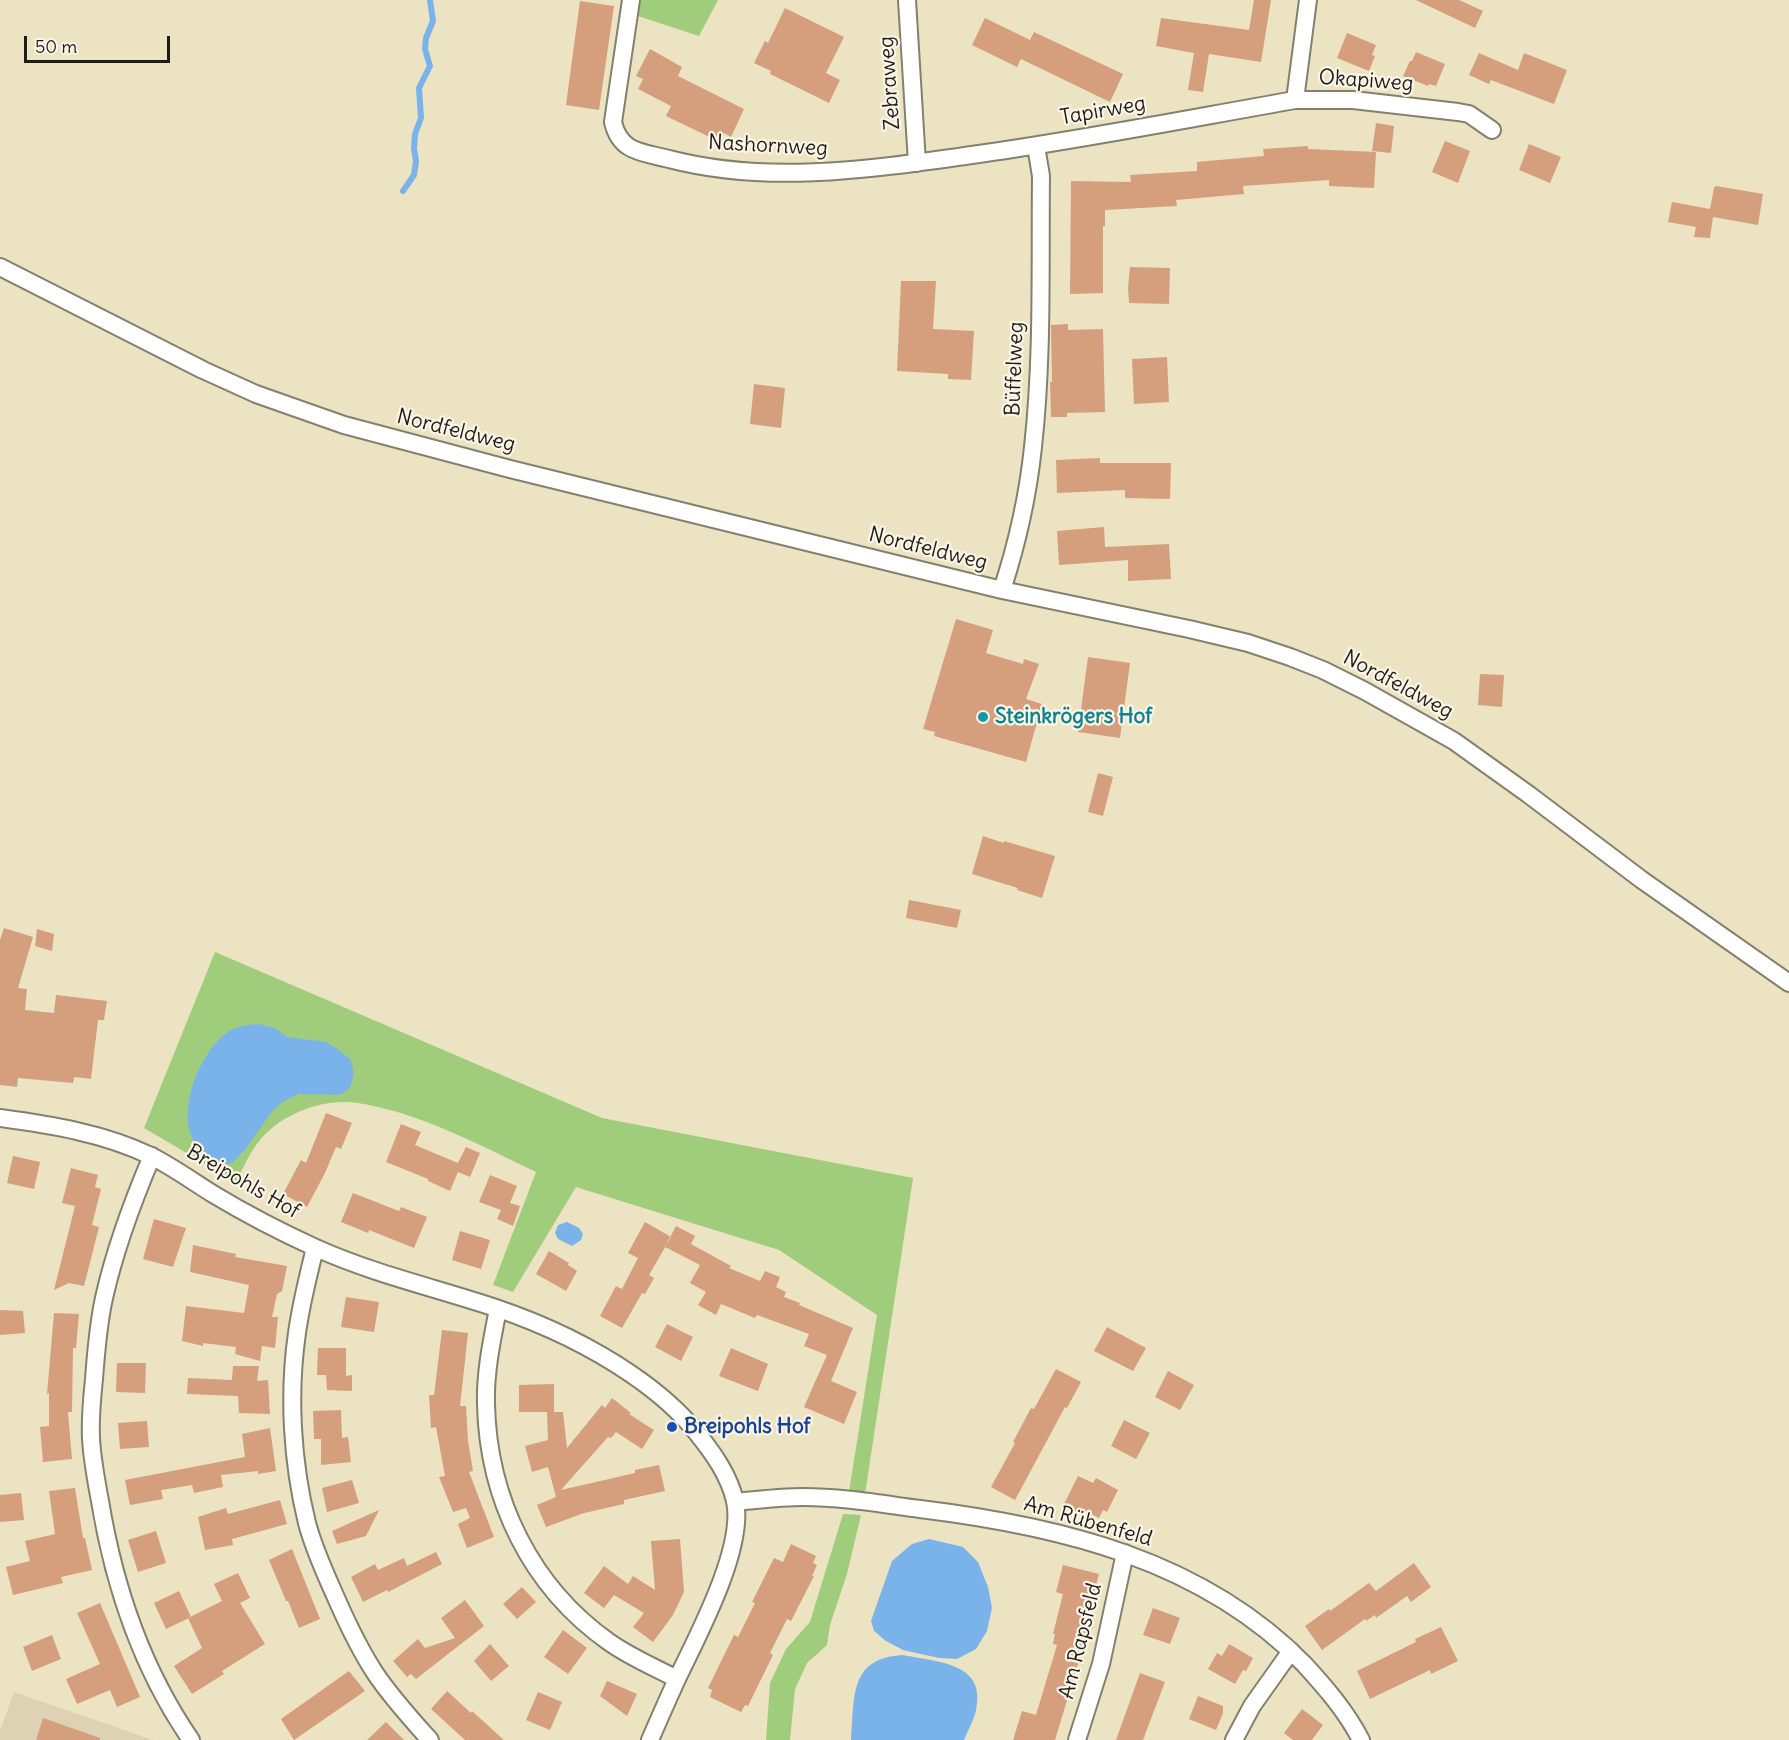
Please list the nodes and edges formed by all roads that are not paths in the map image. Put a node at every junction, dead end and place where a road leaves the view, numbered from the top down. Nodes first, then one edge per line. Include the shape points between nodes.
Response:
1 (631, 0) edge
2 (907, 0) edge
3 (1308, 0) edge
4 (1295, 100) junction
5 (1492, 130) dead end
6 (1036, 146) junction
7 (917, 163) junction
8 (0, 267) edge
9 (1002, 590) junction
10 (1789, 983) edge
11 (0, 1118) edge
12 (152, 1156) junction
13 (315, 1248) junction
14 (498, 1309) junction
15 (735, 1502) junction
16 (1125, 1552) junction
17 (1291, 1652) junction
18 (677, 1679) junction
19 (191, 1740) edge
20 (430, 1740) edge
21 (650, 1740) edge
22 (1077, 1740) edge
23 (1234, 1740) edge
24 (1361, 1740) edge

1 - 7 street, Nashornweg via 613,122 616,134 629,147 686,163 742,171 837,172
2 - 7 street, Zebraweg
3 - 4 street, Okapiweg
4 - 5 street, Okapiweg via 1353,100 1458,112 1469,114
4 - 6 street, Tapirweg
6 - 7 street, Tapirweg
6 - 9 street, Büffelweg via 1041,176 1038,398 1025,499
8 - 9 street, Nordfeldweg via 203,370 326,420
9 - 10 street, Nordfeldweg via 1248,643 1355,686 1454,741
11 - 12 street, Breipohls Hof via 76,1131
12 - 13 street, Breipohls Hof via 236,1207
12 - 19 street via 123,1227 104,1299 97,1340 91,1438 103,1524 120,1590 144,1655
13 - 14 street, Breipohls Hof
13 - 20 street via 296,1334 293,1378 292,1419 299,1488 322,1567 350,1630 375,1672
14 - 15 street, Breipohls Hof via 596,1352 673,1405 715,1458
14 - 18 street via 488,1365 488,1441 506,1512 516,1534 545,1581 576,1616 611,1644
15 - 16 street, Am Rübenfeld via 815,1497 947,1512 1062,1534
15 - 18 street, Breipohls Hof via 737,1518 730,1552 707,1616
16 - 17 street, Am Rübenfeld via 1226,1601
16 - 22 street, Am Rapsfeld via 1101,1664
17 - 23 street via 1252,1706
17 - 24 street, Am Rübenfeld via 1331,1693
18 - 21 street, Breipohls Hof

